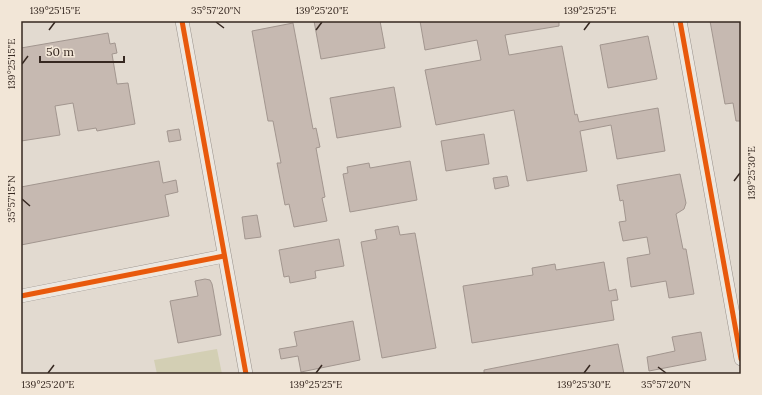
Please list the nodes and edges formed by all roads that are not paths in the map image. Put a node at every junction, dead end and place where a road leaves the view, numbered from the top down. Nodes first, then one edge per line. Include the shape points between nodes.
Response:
1 (182, 21) edge
2 (680, 21) edge
3 (224, 256) junction
4 (21, 296) edge
5 (741, 359) edge
6 (246, 374) edge

1 - 3 street
2 - 5 street
3 - 4 street
3 - 6 street

